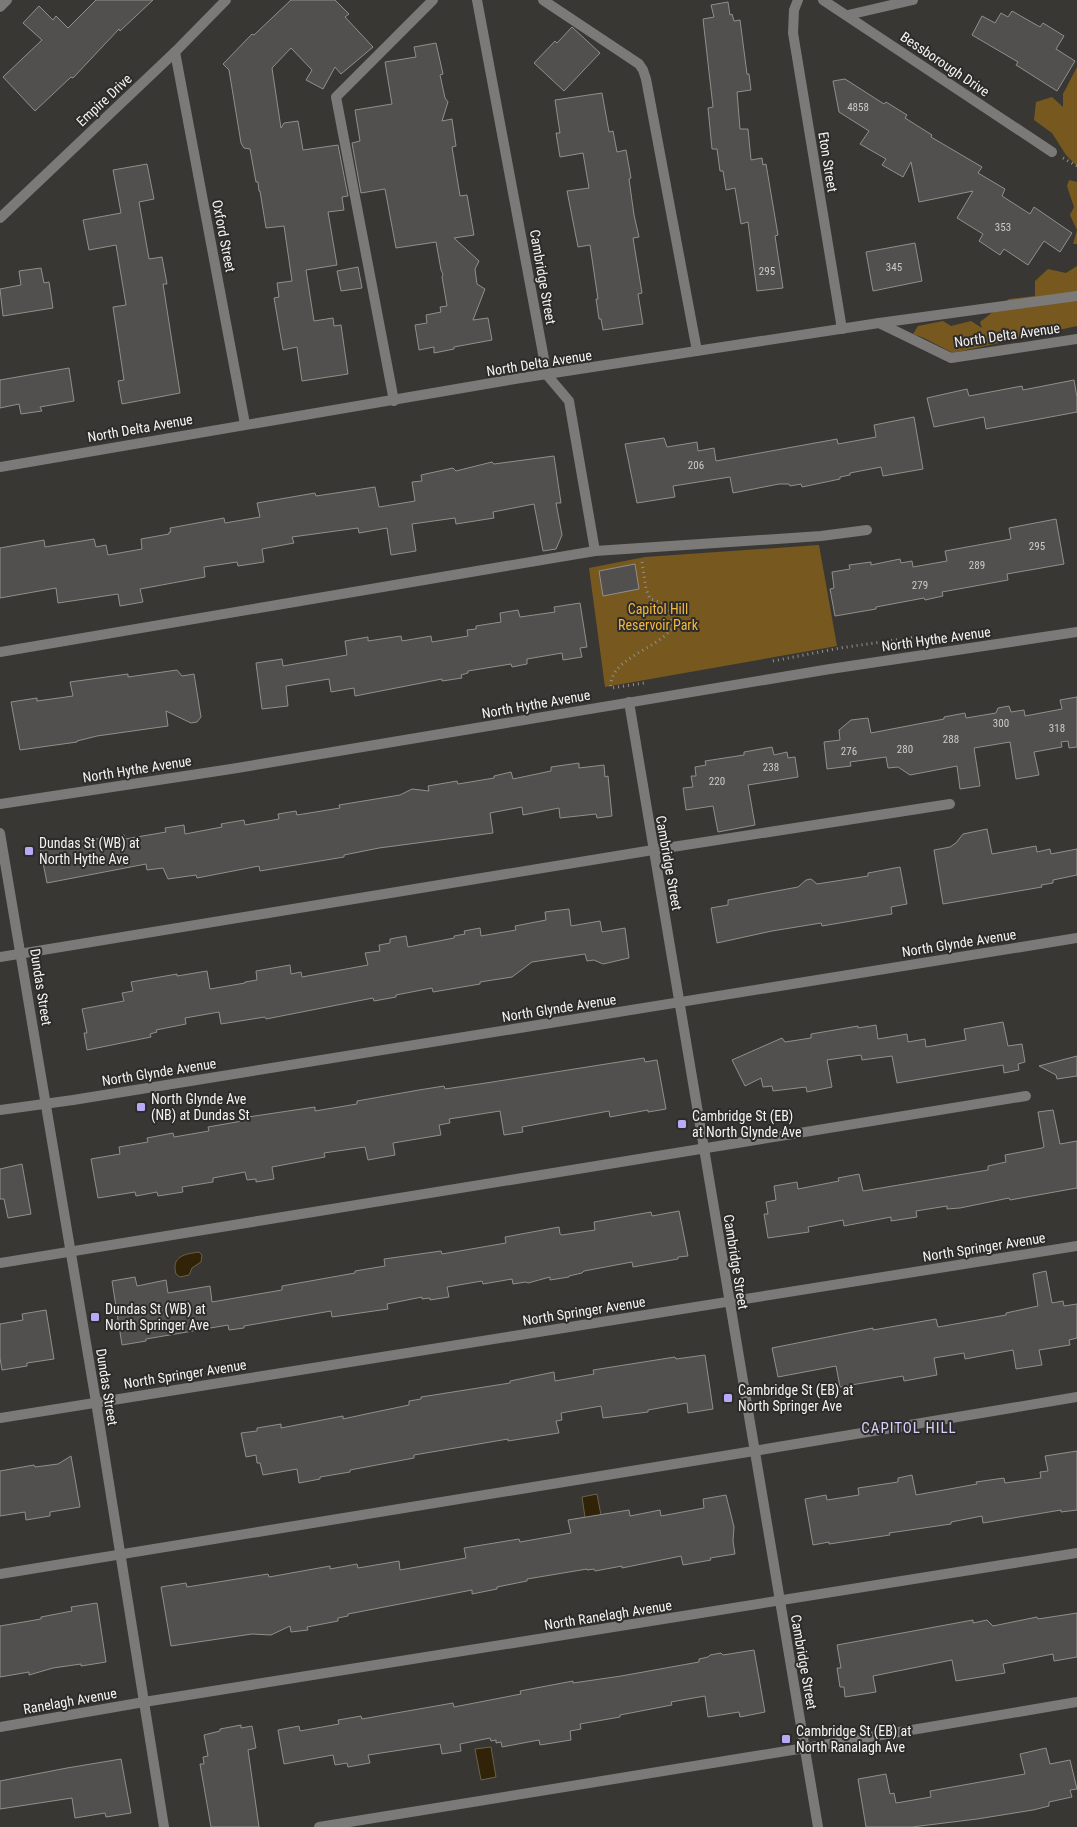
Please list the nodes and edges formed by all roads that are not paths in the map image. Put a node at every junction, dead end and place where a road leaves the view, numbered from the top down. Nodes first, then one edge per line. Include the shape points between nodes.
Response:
1 (7, 0) edge
2 (226, 0) edge
3 (433, 0) edge
4 (478, 0) edge
5 (543, 0) edge
6 (798, 0) edge
7 (823, 0) edge
8 (913, 0) edge
9 (0, 7) edge
10 (848, 15) junction
11 (175, 52) junction
12 (1052, 152) dead end
13 (0, 218) edge
14 (1077, 296) edge
15 (879, 323) junction
16 (842, 329) junction
17 (1077, 339) edge
18 (697, 351) junction
19 (547, 375) junction
20 (394, 401) junction
21 (245, 424) junction
22 (0, 467) edge
23 (867, 530) dead end
24 (595, 551) junction
25 (1077, 632) edge
26 (0, 652) edge
27 (629, 702) junction
28 (0, 804) edge
29 (950, 804) dead end
30 (0, 833) edge
31 (653, 850) junction
32 (1077, 938) edge
33 (21, 953) junction
34 (0, 957) edge
35 (679, 1003) junction
36 (1026, 1096) dead end
37 (46, 1104) junction
38 (0, 1110) edge
39 (703, 1150) junction
40 (1077, 1246) edge
41 (71, 1252) junction
42 (0, 1263) edge
43 (729, 1301) junction
44 (1077, 1397) edge
45 (96, 1402) junction
46 (0, 1418) edge
47 (754, 1451) junction
48 (1077, 1554) edge
49 (119, 1555) junction
50 (0, 1574) edge
51 (779, 1601) junction
52 (144, 1702) junction
53 (1077, 1702) edge
54 (0, 1727) edge
55 (805, 1748) junction
56 (164, 1827) edge
57 (319, 1827) edge
58 (818, 1827) edge

1 - 9 street
2 - 11 street, Empire Drive
3 - 20 street via 336,96
4 - 19 street, Cambridge Street
5 - 18 street via 639,64 643,70
6 - 16 street, Eton Street via 793,33
7 - 10 street, Bessborough Drive
8 - 10 street
10 - 12 street, Bessborough Drive
11 - 13 street, Empire Drive
11 - 21 street, Oxford Street
14 - 15 street
15 - 16 street, North Delta Avenue
15 - 17 street, North Delta Avenue via 951,358
16 - 18 street, North Delta Avenue
18 - 19 street, North Delta Avenue
19 - 20 street, North Delta Avenue
19 - 24 street via 569,400
20 - 21 street, North Delta Avenue
21 - 22 street, North Delta Avenue
23 - 24 street via 812,537
24 - 26 street
25 - 27 street, North Hythe Avenue
27 - 28 street, North Hythe Avenue
27 - 31 street, Cambridge Street
29 - 31 street
30 - 33 street, Dundas Street
31 - 33 street
31 - 35 street, Cambridge Street
32 - 35 street, North Glynde Avenue
33 - 34 street
33 - 37 street, Dundas Street
35 - 37 street, North Glynde Avenue
35 - 39 street, Cambridge Street
36 - 39 street
37 - 38 street, North Glynde Avenue
37 - 41 street, Dundas Street
39 - 41 street
39 - 43 street, Cambridge Street
40 - 43 street, North Springer Avenue
41 - 42 street
41 - 45 street, Dundas Street
43 - 45 street, North Springer Avenue
43 - 47 street, Cambridge Street
44 - 47 street
45 - 46 street, North Springer Avenue
45 - 49 street, Dundas Street
47 - 49 street
47 - 51 street, Cambridge Street
48 - 51 street, North Ranelagh Avenue
49 - 50 street
49 - 52 street, Dundas Street
51 - 52 street, North Ranelagh Avenue
51 - 55 street, Cambridge Street
52 - 54 street, Ranelagh Avenue
52 - 56 street, Dundas Street
53 - 55 street
55 - 57 street
55 - 58 street, Cambridge Street

